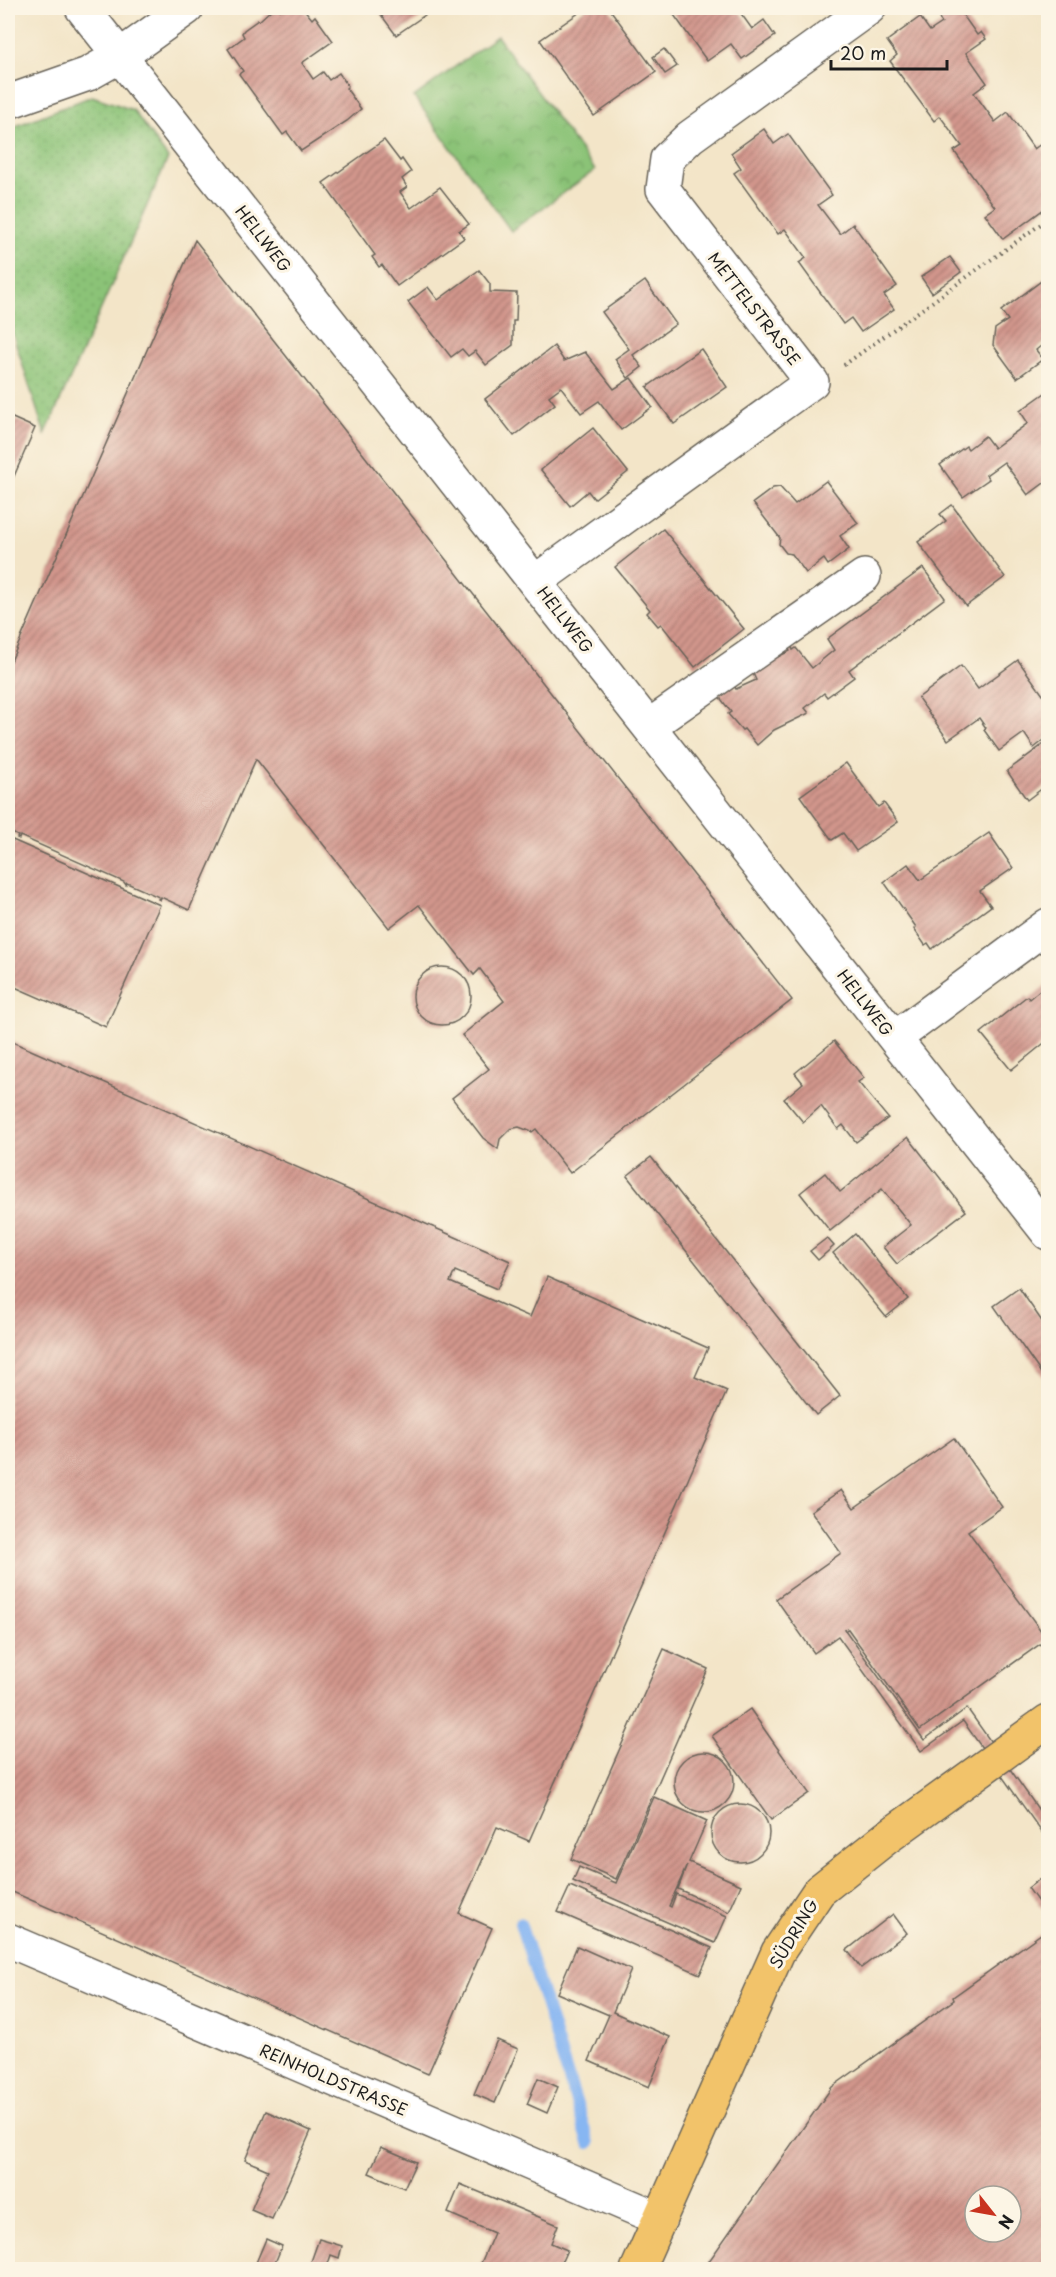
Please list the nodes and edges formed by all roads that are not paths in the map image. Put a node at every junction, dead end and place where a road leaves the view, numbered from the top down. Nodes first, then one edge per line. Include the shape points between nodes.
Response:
1 (82, 8) edge
2 (187, 8) edge
3 (868, 8) edge
4 (120, 56) junction
5 (8, 102) edge
6 (864, 576) dead end
7 (536, 581) junction
8 (649, 726) junction
9 (1048, 925) edge
10 (895, 1038) junction
11 (1048, 1233) edge
12 (1048, 1721) edge
13 (8, 1940) edge
14 (660, 2219) junction
15 (637, 2270) edge

1 - 4 street, HELLWEG
2 - 4 street
3 - 7 street, METTELSTRASSE via 690,137 667,159 663,189 812,382
4 - 5 street via 88,74
4 - 7 street, HELLWEG
6 - 8 street
7 - 8 street, HELLWEG
8 - 10 street, HELLWEG
9 - 10 street
10 - 11 street, HELLWEG
12 - 14 main road, SÜDRING via 819,1891 778,1952
13 - 14 street, REINHOLDSTRASSE
14 - 15 main road, SÜDRING

